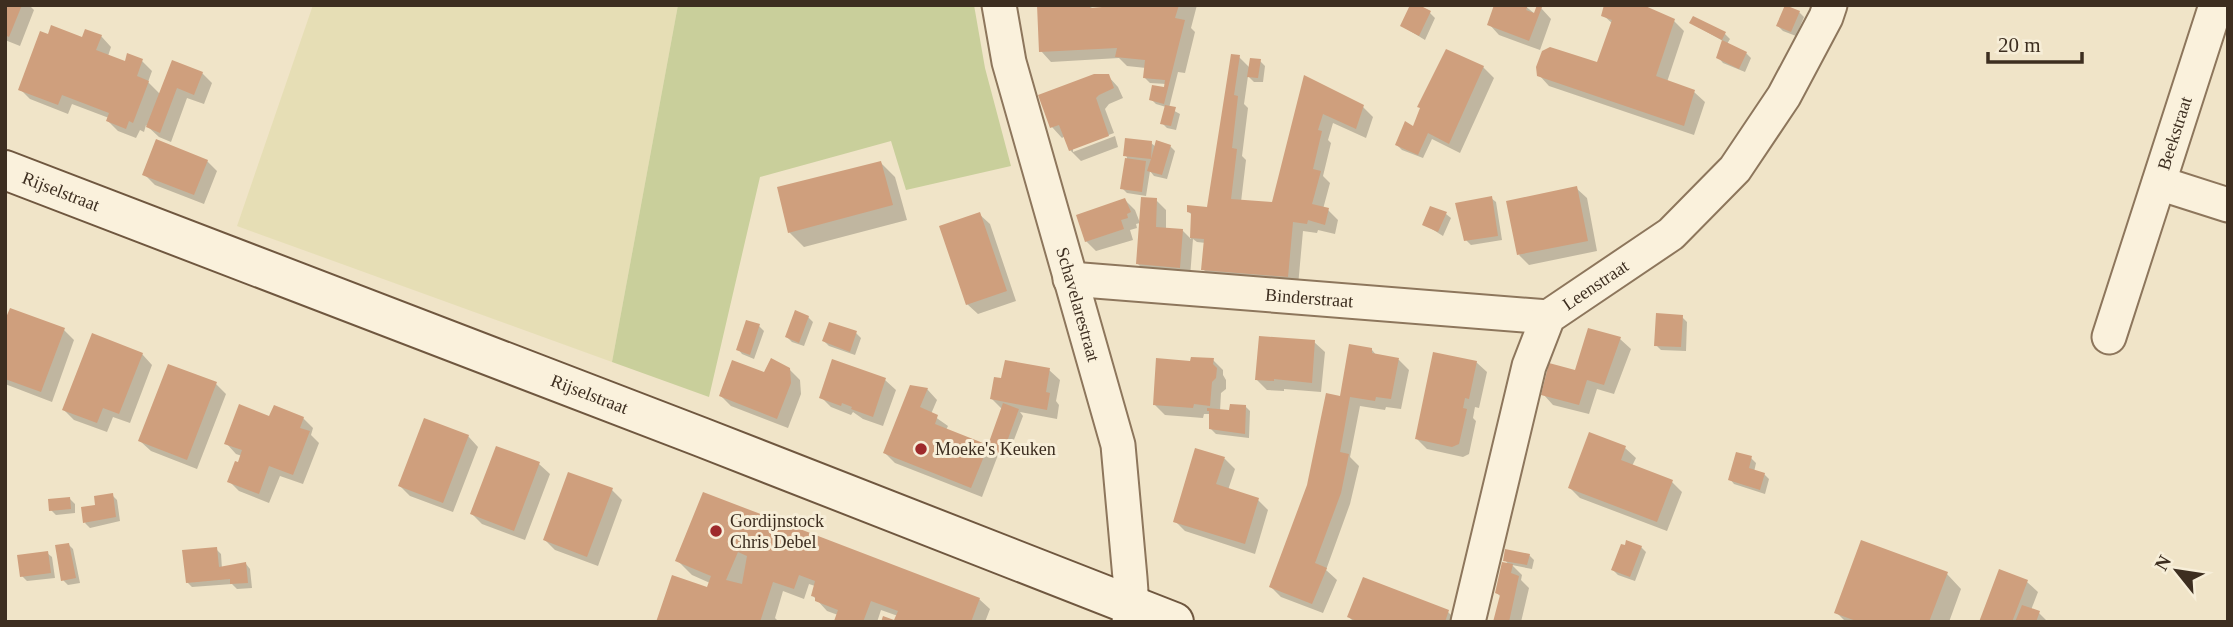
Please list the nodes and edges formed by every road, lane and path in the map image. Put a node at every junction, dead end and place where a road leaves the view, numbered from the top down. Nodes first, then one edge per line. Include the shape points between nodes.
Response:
1 (999, 5) edge
2 (1830, 5) edge
3 (2216, 5) edge
4 (5, 170) edge
5 (2159, 183) junction
6 (2228, 205) edge
7 (1070, 279) junction
8 (1548, 317) junction
9 (2109, 337) dead end
10 (1130, 614) edge
11 (1174, 622) edge
12 (1468, 622) edge

1 - 7 street, Schavelarestraat via 1009,62
2 - 8 street, Leenstraat via 1784,96 1735,169 1671,234
3 - 5 street, Beekstraat
4 - 10 street, Rijselstraat via 701,436
5 - 6 street, Beekstraat
5 - 9 street, Beekstraat
7 - 8 street, Binderstraat
7 - 10 street, Schavelarestraat via 1118,445
8 - 12 street, Leenstraat via 1529,366
10 - 11 street, Rijselstraat

